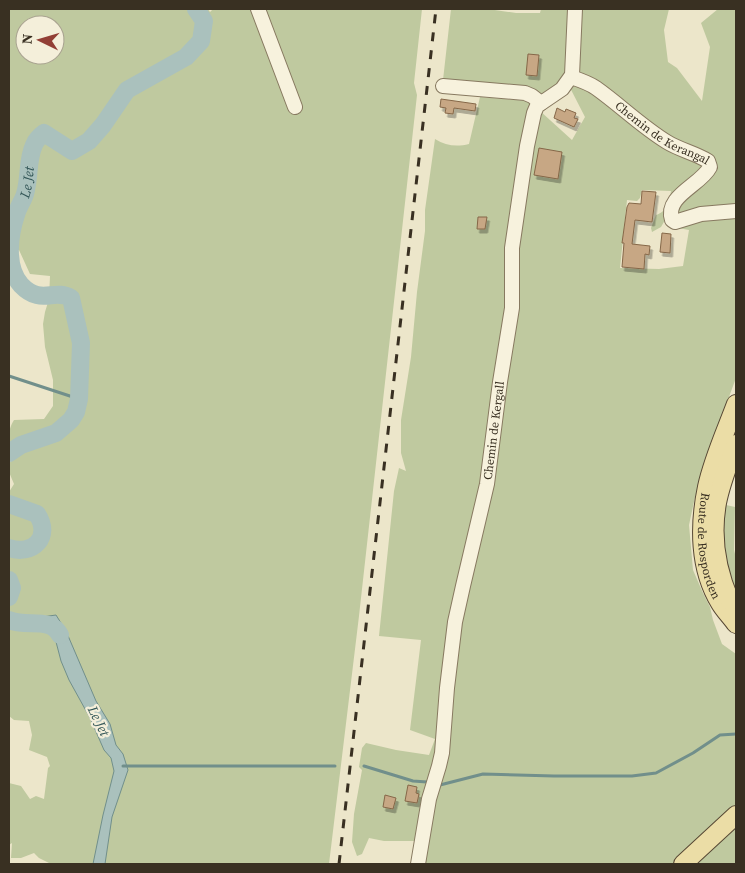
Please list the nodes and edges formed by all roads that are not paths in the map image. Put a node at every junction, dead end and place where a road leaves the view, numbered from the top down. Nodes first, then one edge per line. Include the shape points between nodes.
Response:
1 (258, 9) edge
2 (575, 9) edge
3 (571, 77) junction
4 (443, 86) dead end
5 (541, 103) junction
6 (295, 107) dead end
7 (736, 211) edge
8 (736, 404) edge
9 (736, 444) edge
10 (736, 615) edge
11 (736, 624) edge
12 (736, 815) edge
13 (418, 864) edge
14 (683, 864) edge

1 - 6 street
2 - 3 street
3 - 5 street via 562,89
3 - 7 street, Chemin de Kerangal via 594,87 666,142 708,161 707,174 673,204 672,220
4 - 5 street via 525,93
5 - 13 street, Chemin de Kergall via 535,110 531,126 512,248 512,308 487,484 455,622 442,753 429,799
8 - 11 main road, Route de Rosporden via 707,486 702,529 704,555 713,590
9 - 10 main road, Route de Rosporden via 719,494 715,545
12 - 14 main road

